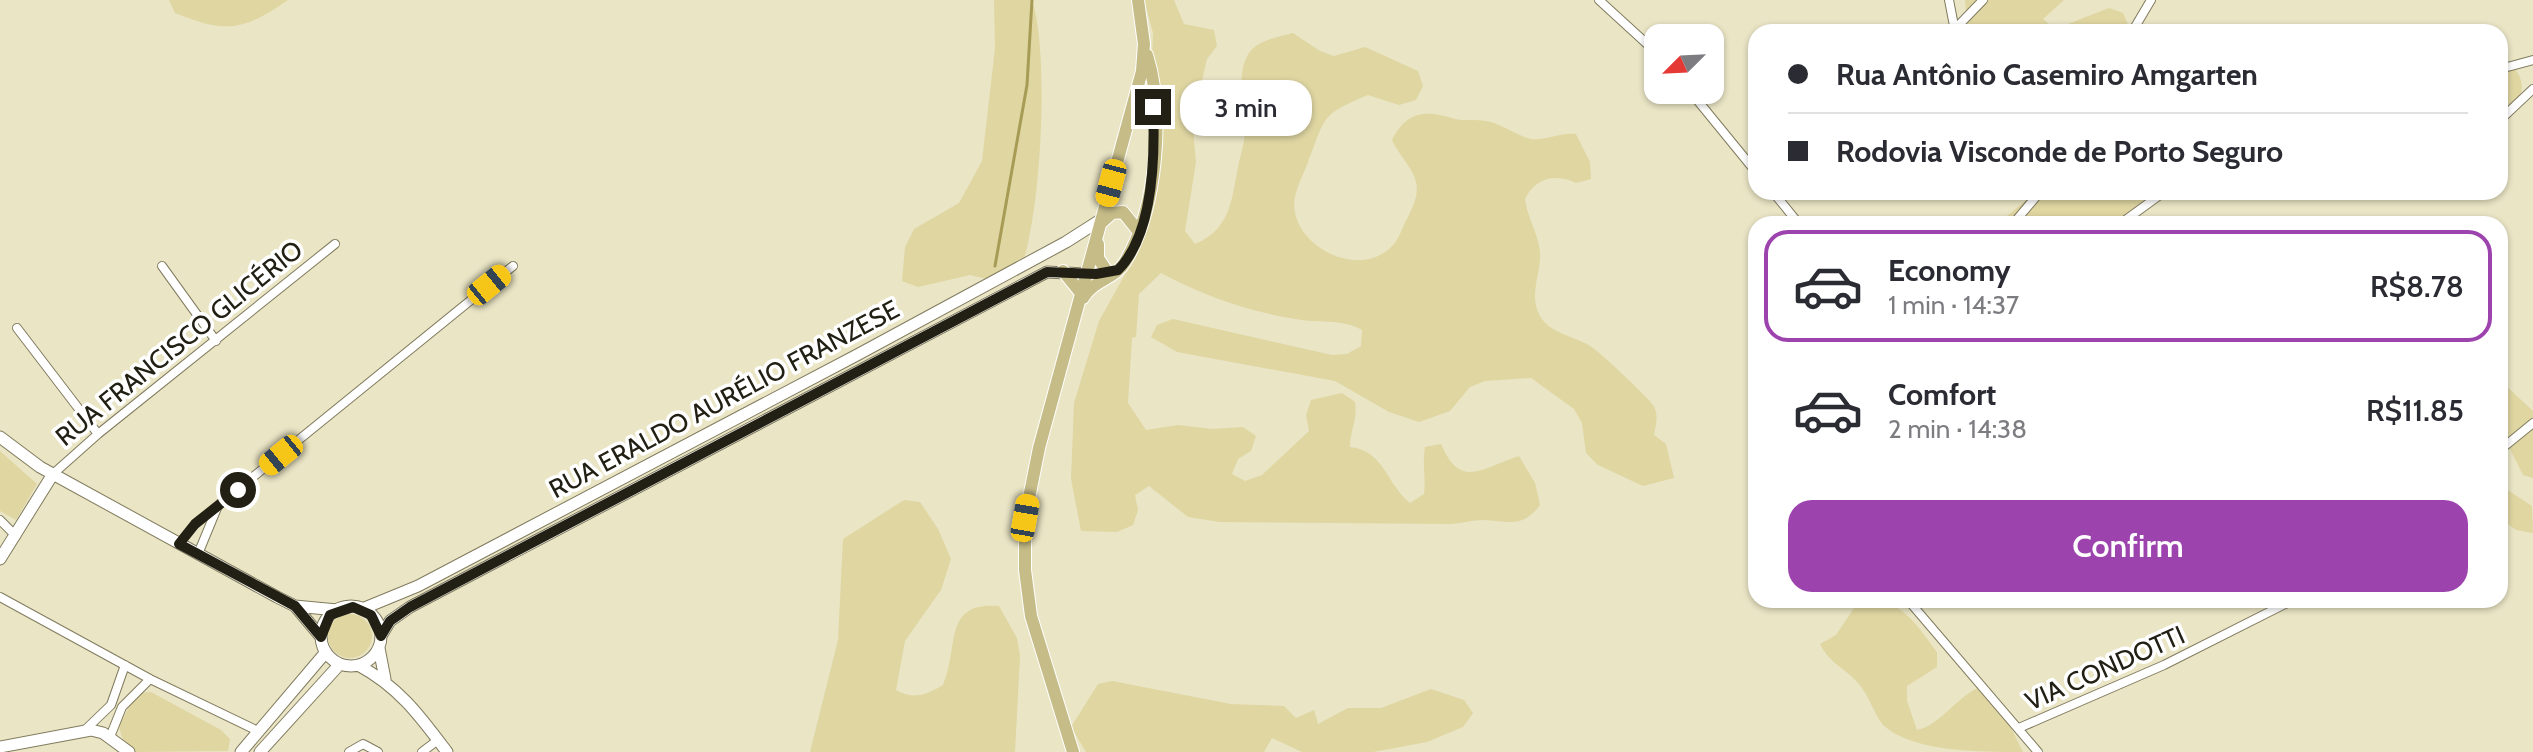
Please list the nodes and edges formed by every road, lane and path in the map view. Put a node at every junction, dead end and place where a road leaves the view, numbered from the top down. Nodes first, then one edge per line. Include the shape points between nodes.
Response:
1 (1138, 0) edge
2 (1599, 0) edge
3 (1949, 0) edge
4 (1983, 0) edge
5 (2151, 0) edge
6 (1954, 24) edge
7 (1961, 24) edge
8 (2137, 24) edge
9 (1644, 41) edge
10 (1144, 44) junction
11 (2533, 60) edge
12 (2508, 67) edge
13 (2533, 89) edge
14 (1700, 104) edge
15 (2508, 112) edge
16 (1748, 162) edge
17 (1780, 200) edge
18 (2033, 200) edge
19 (2153, 200) edge
20 (1792, 216) edge
21 (2020, 216) edge
22 (2131, 216) edge
23 (1102, 219) junction
24 (1139, 232) junction
25 (335, 244) dead end
26 (162, 266) dead end
27 (513, 266) dead end
28 (1063, 271) junction
29 (1113, 272) junction
30 (1085, 274) junction
31 (1080, 298) junction
32 (17, 328) dead end
33 (216, 341) junction
34 (2533, 423) edge
35 (98, 434) junction
36 (0, 437) edge
37 (2508, 443) edge
38 (53, 474) junction
39 (217, 507) junction
40 (0, 520) edge
41 (16, 536) junction
42 (179, 544) junction
43 (198, 554) junction
44 (0, 559) edge
45 (0, 597) edge
46 (295, 606) junction
47 (1915, 608) edge
48 (2277, 608) edge
49 (362, 609) junction
50 (337, 610) junction
51 (321, 637) junction
52 (380, 642) junction
53 (326, 652) junction
54 (340, 664) junction
55 (125, 665) junction
56 (358, 665) junction
57 (150, 679) junction
58 (385, 679) junction
59 (2019, 728) junction
60 (83, 731) junction
61 (258, 731) junction
62 (110, 737) junction
63 (438, 740) junction
64 (0, 747) edge
65 (106, 752) edge
66 (129, 752) edge
67 (241, 752) edge
68 (260, 752) edge
69 (349, 752) edge
70 (378, 752) edge
71 (422, 752) edge
72 (445, 752) edge
73 (1073, 752) edge
74 (2038, 752) edge

1 - 10 main road
2 - 9 street
3 - 6 street
4 - 7 street
5 - 8 street
10 - 23 main road via 1142,71
10 - 24 main road via 1153,83 1155,152
11 - 12 street
13 - 15 street
14 - 16 street
17 - 20 street
18 - 21 street
19 - 22 street
23 - 24 main road via 1123,212
23 - 29 main road via 1098,258
23 - 30 main road
23 - 49 main road, RUA ERALDO AURÉLIO FRANZESE via 775,398 418,586
24 - 29 main road
25 - 33 street, RUA FRANCISCO GLICÉRIO
26 - 33 street
27 - 39 street
28 - 30 main road, RUA ERALDO AURÉLIO FRANZESE
28 - 31 main road
28 - 52 main road, RUA ERALDO AURÉLIO FRANZESE via 1047,272 410,607 390,621
29 - 30 main road
29 - 31 main road
30 - 31 main road
31 - 73 main road via 1039,448 1025,518 1024,557 1031,616
32 - 35 street
33 - 35 street, RUA FRANCISCO GLICÉRIO
34 - 37 street
35 - 38 street, RUA FRANCISCO GLICÉRIO
36 - 38 main road
38 - 41 main road, RUA FRANCISCO GLICÉRIO
38 - 42 main road
39 - 42 street
39 - 43 street
40 - 41 street
41 - 44 main road, RUA FRANCISCO GLICÉRIO
42 - 43 main road
43 - 46 main road
45 - 55 street
46 - 50 main road
46 - 51 main road
47 - 59 street
48 - 59 street, VIA CONDOTTI
49 - 50 main road
49 - 52 main road via 378,624
50 - 51 main road via 325,622
51 - 53 main road
52 - 56 main road via 371,659
52 - 58 main road
53 - 54 main road
53 - 61 main road
54 - 56 main road
54 - 68 main road
55 - 57 street
55 - 60 street via 111,705
56 - 58 main road
57 - 61 street
57 - 62 street via 122,707
58 - 63 main road via 406,697
59 - 74 street
60 - 62 main road
60 - 64 main road
61 - 67 main road
62 - 65 main road
62 - 66 main road
63 - 71 street
63 - 72 main road
69 - 70 street via 363,744

